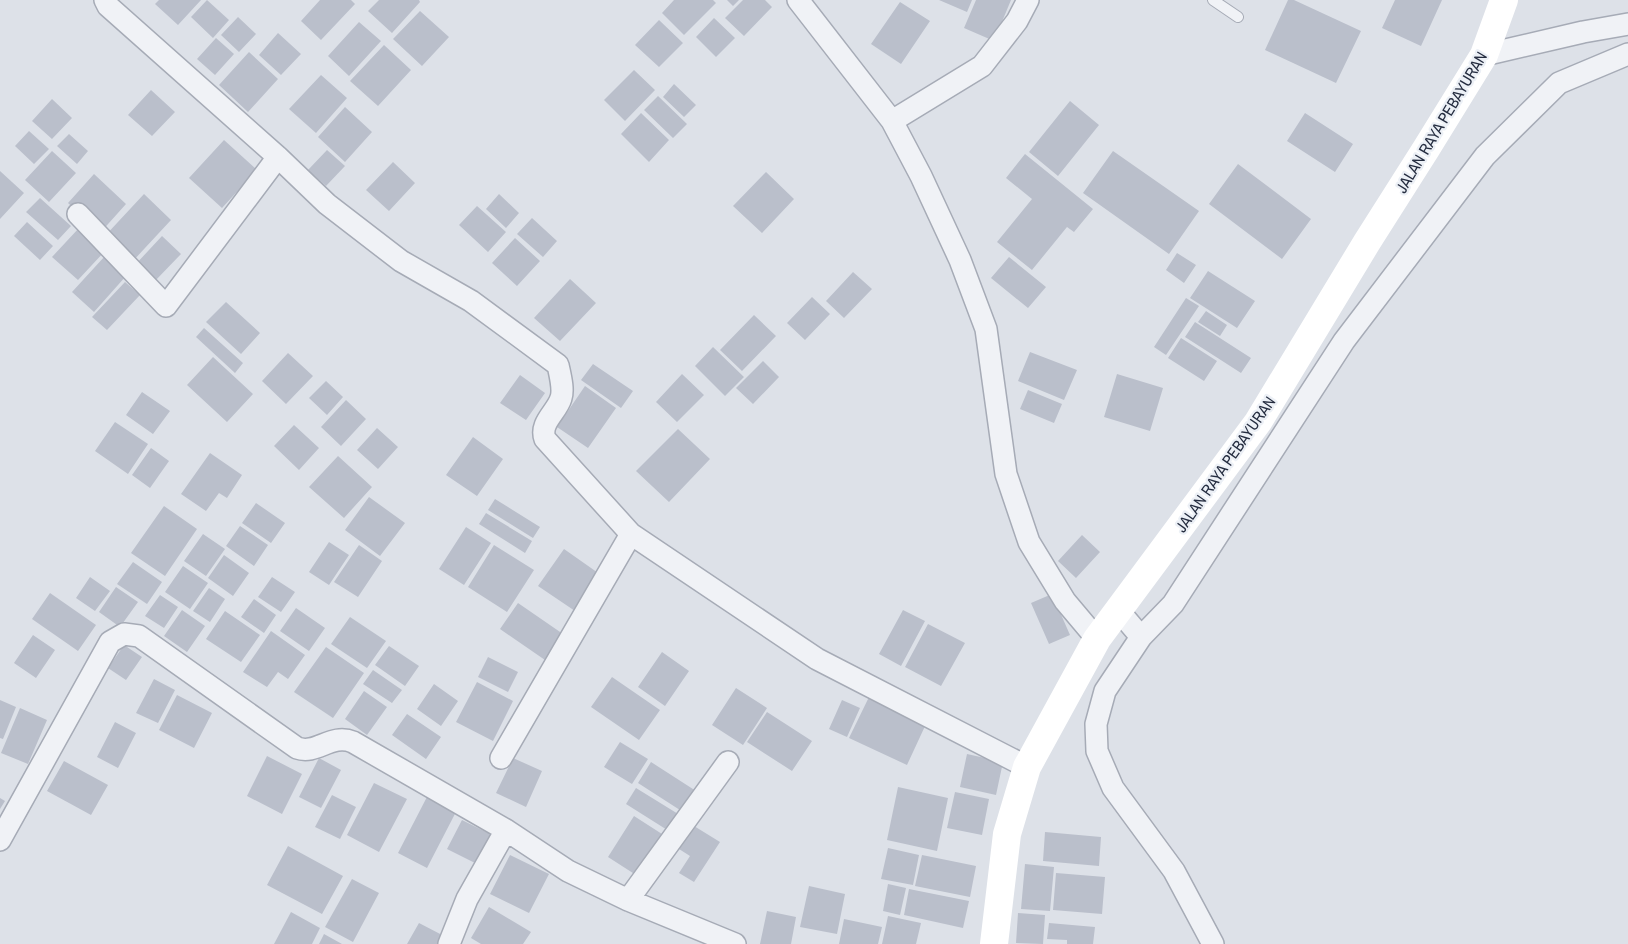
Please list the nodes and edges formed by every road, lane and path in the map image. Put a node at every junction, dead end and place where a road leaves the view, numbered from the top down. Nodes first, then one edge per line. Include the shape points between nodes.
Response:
1 (105, 0) edge
2 (1028, 0) edge
3 (1213, 0) edge
4 (1504, 0) edge
5 (804, 2) edge
6 (1238, 17) dead end
7 (1628, 24) edge
8 (1628, 54) edge
9 (1484, 55) junction
10 (892, 121) junction
11 (278, 157) junction
12 (78, 214) dead end
13 (631, 534) junction
14 (1119, 611) junction
15 (1141, 637) junction
16 (1097, 639) junction
17 (501, 758) dead end
18 (728, 762) dead end
19 (1027, 767) junction
20 (506, 830) junction
21 (0, 840) edge
22 (628, 900) junction
23 (449, 944) edge
24 (735, 944) edge
25 (994, 944) edge
26 (1213, 944) edge

1 - 11 street
2 - 10 street via 1017,21 982,66
3 - 6 lane
4 - 9 main road, JALAN RAYA PEBAYURAN
5 - 10 street
7 - 9 street
8 - 15 street via 1559,83 1486,156 1344,341 1173,604
9 - 14 main road, JALAN RAYA PEBAYURAN via 1258,422
10 - 16 street via 922,176 960,260 986,329 1006,474 1029,542 1065,601
11 - 12 street via 166,306
11 - 13 street via 327,204 401,261 471,301 558,365 561,398 544,426 545,439
13 - 17 street
13 - 19 street via 817,659
14 - 15 street
14 - 16 main road, JALAN RAYA PEBAYURAN
15 - 26 street via 1105,691 1096,724 1097,751 1113,788 1174,871
16 - 19 main road, JALAN RAYA PEBAYURAN
18 - 22 street
19 - 25 main road, JALAN RAYA PEBAYURAN via 1008,834
20 - 21 street via 346,739 311,749 297,748 139,636 124,634 110,642
20 - 22 street via 568,871
20 - 23 street via 468,899
22 - 24 street

